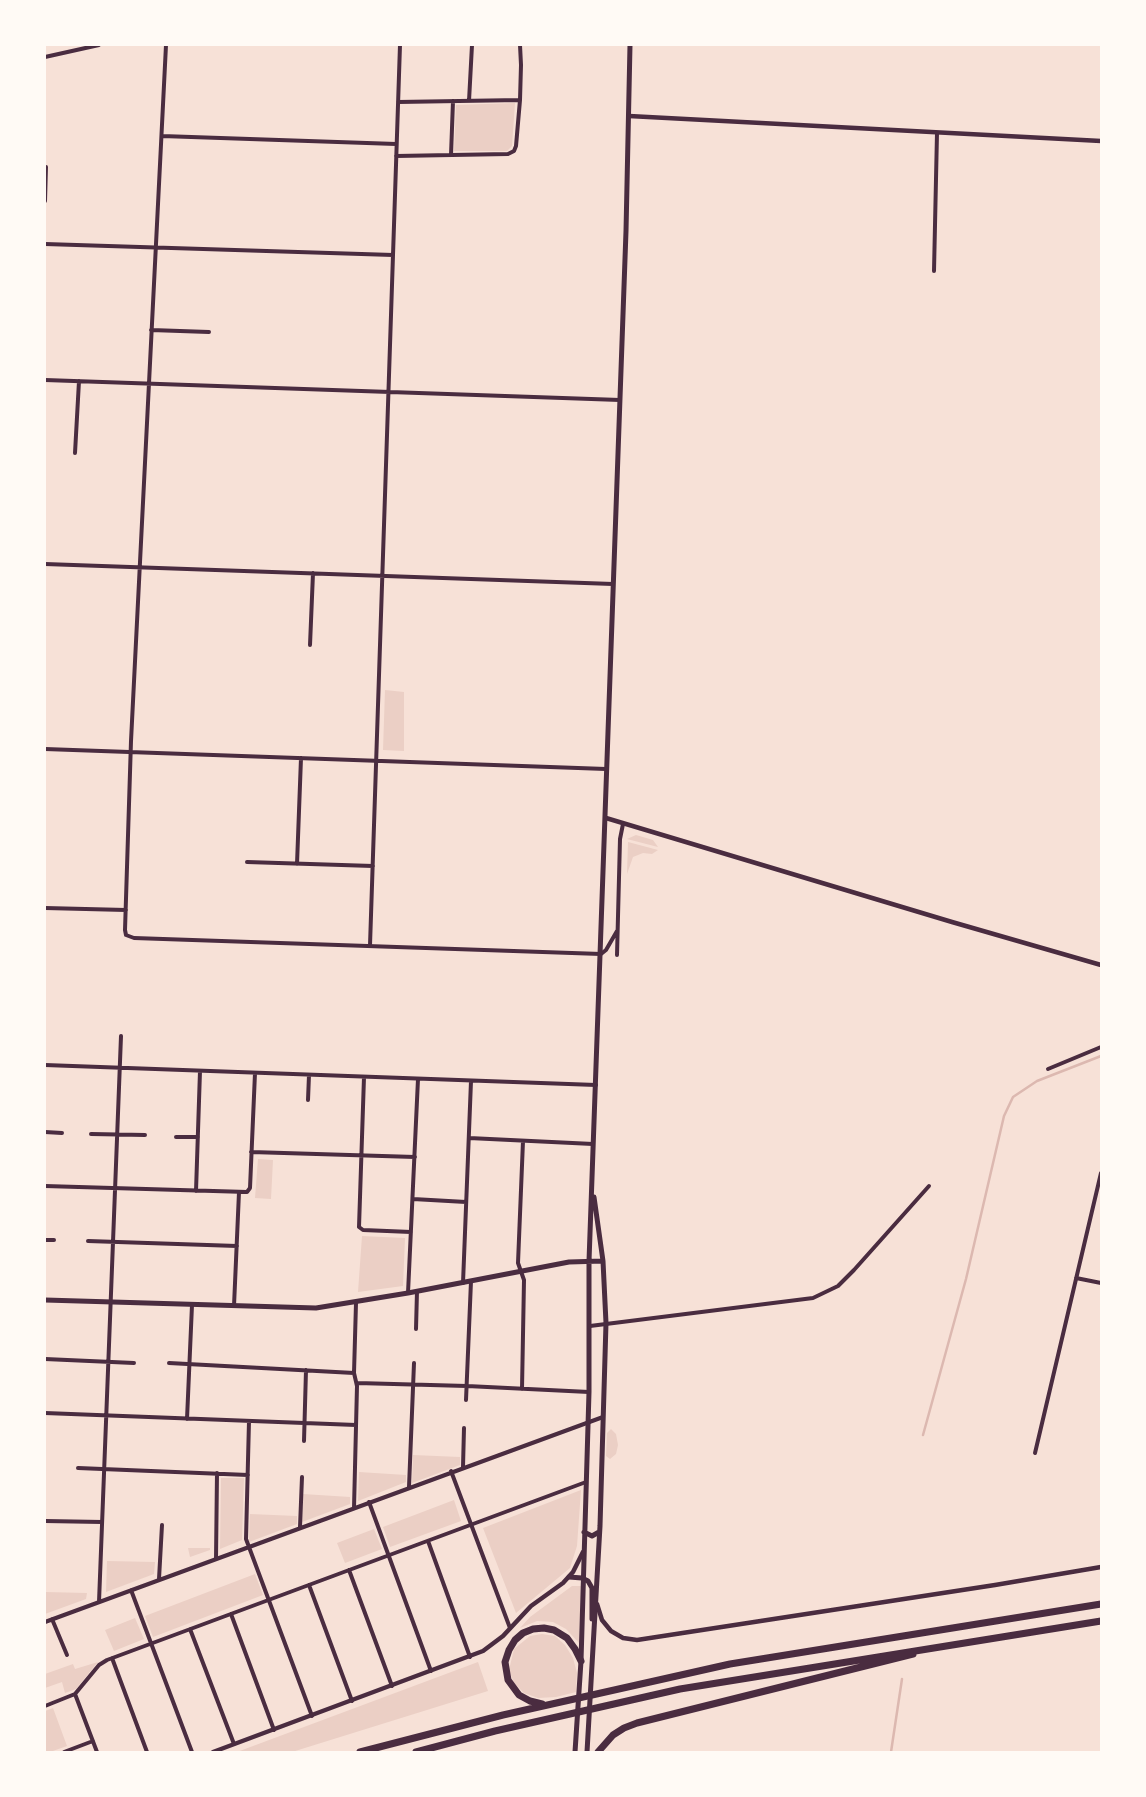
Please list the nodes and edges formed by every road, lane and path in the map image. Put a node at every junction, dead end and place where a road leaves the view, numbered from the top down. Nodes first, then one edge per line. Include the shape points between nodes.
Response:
1 (99, 45) edge
2 (166, 45) edge
3 (400, 45) edge
4 (472, 45) edge
5 (520, 45) edge
6 (630, 45) edge
7 (45, 56) edge
8 (520, 100) junction
9 (453, 101) junction
10 (469, 101) junction
11 (398, 102) junction
12 (629, 116) junction
13 (937, 133) junction
14 (162, 136) junction
15 (1101, 141) edge
16 (396, 144) junction
17 (451, 155) junction
18 (396, 156) junction
19 (46, 167) edge
20 (45, 201) edge
21 (45, 244) edge
22 (156, 247) junction
23 (393, 255) junction
24 (934, 271) dead end
25 (151, 330) junction
26 (209, 332) dead end
27 (45, 380) edge
28 (79, 381) junction
29 (148, 383) junction
30 (389, 392) junction
31 (620, 400) junction
32 (75, 453) dead end
33 (45, 564) edge
34 (139, 567) junction
35 (313, 573) junction
36 (383, 576) junction
37 (613, 584) junction
38 (310, 646) dead end
39 (45, 749) edge
40 (130, 752) junction
41 (301, 758) junction
42 (376, 760) junction
43 (606, 769) junction
44 (606, 818) junction
45 (623, 824) junction
46 (247, 862) dead end
47 (297, 864) junction
48 (372, 866) junction
49 (45, 908) edge
50 (126, 910) junction
51 (617, 930) junction
52 (370, 945) junction
53 (601, 954) junction
54 (617, 954) dead end
55 (1101, 964) edge
56 (121, 1036) dead end
57 (1101, 1047) edge
58 (45, 1065) edge
59 (120, 1068) junction
60 (1048, 1070) dead end
61 (200, 1071) junction
62 (255, 1073) junction
63 (309, 1075) junction
64 (364, 1077) junction
65 (418, 1079) junction
66 (471, 1080) junction
67 (596, 1085) junction
68 (308, 1100) dead end
69 (45, 1132) edge
70 (62, 1133) dead end
71 (91, 1134) dead end
72 (118, 1134) junction
73 (145, 1136) dead end
74 (176, 1137) dead end
75 (198, 1137) junction
76 (469, 1138) junction
77 (523, 1140) junction
78 (593, 1144) junction
79 (252, 1152) junction
80 (361, 1156) junction
81 (414, 1157) junction
82 (1101, 1173) edge
83 (592, 1184) junction
84 (45, 1186) edge
85 (929, 1186) dead end
86 (115, 1188) junction
87 (196, 1191) junction
88 (239, 1192) junction
89 (412, 1199) junction
90 (466, 1202) junction
91 (411, 1232) junction
92 (45, 1240) edge
93 (54, 1240) dead end
94 (88, 1241) dead end
95 (113, 1242) junction
96 (237, 1246) junction
97 (604, 1260) junction
98 (589, 1261) junction
99 (521, 1272) junction
100 (1076, 1278) junction
101 (472, 1281) junction
102 (463, 1283) junction
103 (1101, 1283) edge
104 (417, 1291) junction
105 (408, 1293) junction
106 (45, 1300) edge
107 (111, 1302) junction
108 (356, 1303) junction
109 (192, 1305) junction
110 (234, 1306) junction
111 (606, 1324) junction
112 (590, 1326) junction
113 (416, 1329) dead end
114 (45, 1359) edge
115 (108, 1362) junction
116 (134, 1363) dead end
117 (169, 1363) dead end
118 (414, 1363) dead end
119 (189, 1364) junction
120 (306, 1370) junction
121 (354, 1373) junction
122 (357, 1383) junction
123 (413, 1384) junction
124 (467, 1386) junction
125 (522, 1389) junction
126 (589, 1392) junction
127 (466, 1400) dead end
128 (45, 1413) edge
129 (106, 1416) junction
130 (604, 1417) junction
131 (186, 1418) junction
132 (249, 1421) junction
133 (588, 1422) junction
134 (304, 1423) junction
135 (356, 1425) junction
136 (464, 1428) dead end
137 (304, 1441) dead end
138 (1035, 1453) dead end
139 (463, 1467) junction
140 (78, 1468) dead end
141 (104, 1469) junction
142 (452, 1471) junction
143 (217, 1474) junction
144 (248, 1475) junction
145 (302, 1477) dead end
146 (586, 1482) junction
147 (409, 1487) junction
148 (370, 1502) junction
149 (354, 1508) junction
150 (45, 1521) edge
151 (102, 1522) junction
152 (471, 1524) junction
153 (162, 1525) dead end
154 (300, 1527) junction
155 (584, 1532) junction
156 (599, 1532) junction
157 (428, 1541) junction
158 (249, 1546) junction
159 (583, 1552) junction
160 (389, 1555) junction
161 (216, 1558) junction
162 (1101, 1567) edge
163 (349, 1570) junction
164 (569, 1577) junction
165 (582, 1578) junction
166 (159, 1579) junction
167 (309, 1585) junction
168 (131, 1590) junction
169 (269, 1600) junction
170 (99, 1602) junction
171 (596, 1602) junction
172 (1101, 1604) edge
173 (231, 1614) junction
174 (52, 1619) junction
175 (1101, 1621) edge
176 (45, 1622) edge
177 (595, 1627) junction
178 (510, 1628) junction
179 (190, 1629) junction
180 (151, 1643) junction
181 (949, 1644) junction
182 (67, 1655) dead end
183 (470, 1657) junction
184 (112, 1658) junction
185 (580, 1661) junction
186 (431, 1671) junction
187 (392, 1686) junction
188 (75, 1694) junction
189 (352, 1701) junction
190 (550, 1704) junction
191 (45, 1706) edge
192 (312, 1716) junction
193 (274, 1730) junction
194 (93, 1741) junction
195 (234, 1744) junction
196 (64, 1752) edge
197 (97, 1752) edge
198 (146, 1752) edge
199 (192, 1752) edge
200 (214, 1752) edge
201 (360, 1752) edge
202 (416, 1752) edge
203 (576, 1752) edge
204 (587, 1752) edge
205 (598, 1752) edge

1 - 7 street
2 - 14 street
3 - 11 street
4 - 10 street
5 - 8 street
6 - 12 main road
8 - 10 street
8 - 17 street via 514,152
9 - 10 street
9 - 11 street
9 - 17 street
11 - 16 street
12 - 13 street
12 - 31 main road
13 - 15 street
13 - 24 street
14 - 16 street
14 - 22 street
16 - 18 street
17 - 18 street
18 - 23 street
19 - 20 street
21 - 22 street
22 - 23 street
22 - 25 street
23 - 30 street
25 - 26 street
25 - 29 street
27 - 28 street
28 - 29 street
28 - 32 street
29 - 30 street
29 - 34 street
30 - 31 street
30 - 36 street
31 - 37 main road
33 - 34 street
34 - 35 street
34 - 40 street
35 - 36 street
35 - 38 street
36 - 37 street
36 - 42 street
37 - 43 main road
39 - 40 street
40 - 41 street
40 - 50 street
41 - 42 street
41 - 47 street
42 - 43 street
42 - 48 street
43 - 44 main road
44 - 45 street
44 - 53 main road
45 - 51 street
45 - 55 street
46 - 47 street
47 - 48 street
48 - 52 street
49 - 50 street
50 - 52 street via 126,934 134,938
51 - 53 street
51 - 54 street
52 - 53 street
53 - 67 main road
56 - 59 street
57 - 60 street
58 - 59 street
59 - 61 street
59 - 72 street
61 - 62 street
61 - 75 street
62 - 63 street
62 - 79 street
63 - 64 street
63 - 68 street
64 - 65 street
64 - 80 street
65 - 66 street
65 - 81 street
66 - 67 street
66 - 76 street
67 - 78 main road
69 - 70 street
71 - 72 street
72 - 73 street
72 - 86 street
74 - 75 street
75 - 87 street
76 - 77 street
76 - 90 street
77 - 78 street
77 - 99 street via 518,1263
78 - 83 main road
79 - 80 street
79 - 88 street via 249,1191
80 - 81 street
80 - 91 street via 359,1227 363,1230
81 - 89 street
82 - 100 street
83 - 97 main road
83 - 98 main road
84 - 86 street
85 - 111 street via 838,1286 813,1298
86 - 87 street
86 - 95 street
87 - 88 street
88 - 96 street
89 - 90 street
89 - 91 street
90 - 102 street
91 - 105 street
92 - 93 street
94 - 95 street
95 - 96 street
95 - 107 street
96 - 110 street
97 - 98 main road
97 - 111 main road
98 - 99 main road
98 - 112 main road
99 - 101 main road
99 - 125 street via 524,1280
100 - 103 street
100 - 138 street
101 - 102 main road
101 - 124 street
102 - 104 main road
104 - 105 main road
104 - 113 street
105 - 108 main road
106 - 107 main road
107 - 109 main road
107 - 115 street
108 - 110 main road via 305,1309
108 - 121 street
109 - 110 main road
109 - 119 street
111 - 112 street
111 - 130 main road
112 - 126 main road
114 - 115 street
115 - 116 street
115 - 129 street
117 - 119 street
118 - 123 street
119 - 120 street
119 - 131 street
120 - 121 street
120 - 134 street
121 - 122 street
122 - 123 street
122 - 135 street
123 - 124 street
123 - 147 street
124 - 125 street
124 - 127 street
125 - 126 street
126 - 133 main road
128 - 129 street
129 - 131 street
129 - 141 street
130 - 133 street
130 - 156 main road
131 - 132 street
132 - 134 street
132 - 144 street
133 - 139 street
133 - 146 main road
134 - 135 street
134 - 137 street
135 - 149 street
136 - 139 street
139 - 142 street
140 - 141 street
141 - 143 street
141 - 151 street
142 - 147 street
142 - 152 street
143 - 144 street
143 - 161 street
144 - 158 street via 246,1539
145 - 154 street
146 - 152 street
146 - 155 main road
147 - 148 street
148 - 149 street
148 - 160 street
149 - 154 street
150 - 151 street
151 - 170 street
152 - 157 street
152 - 178 street
153 - 166 street
154 - 158 street
155 - 156 main road via 592,1536
155 - 159 main road
156 - 171 main road
157 - 160 street
157 - 183 street
158 - 161 street
158 - 169 street
159 - 164 street
159 - 165 main road
160 - 163 street
160 - 186 street
161 - 166 street
162 - 171 street via 637,1640 623,1638 612,1631 602,1620
163 - 167 street
163 - 187 street
164 - 165 main road
164 - 178 street via 526,1610
165 - 177 main road via 592,1588 591,1610
165 - 185 main road
166 - 168 street
167 - 169 street
167 - 189 street
168 - 170 street
168 - 180 street
169 - 173 street
169 - 192 street
170 - 174 street
171 - 177 main road
172 - 190 highway via 730,1664
173 - 179 street
173 - 193 street
174 - 176 street
174 - 182 street
175 - 181 highway
177 - 204 main road
178 - 183 street via 489,1648
179 - 180 street
179 - 195 street
180 - 184 street
180 - 199 street
181 - 202 highway via 707,1684
181 - 205 highway via 624,1728
183 - 186 street
184 - 188 street via 99,1665
184 - 198 street
185 - 190 highway via 567,1638 549,1628 528,1630 511,1645 505,1668 511,1685 530,1702
185 - 203 main road
186 - 187 street
187 - 189 street
188 - 191 street
188 - 194 street
189 - 192 street
190 - 201 highway
192 - 193 street
193 - 195 street
194 - 196 street
194 - 197 street
195 - 200 street

